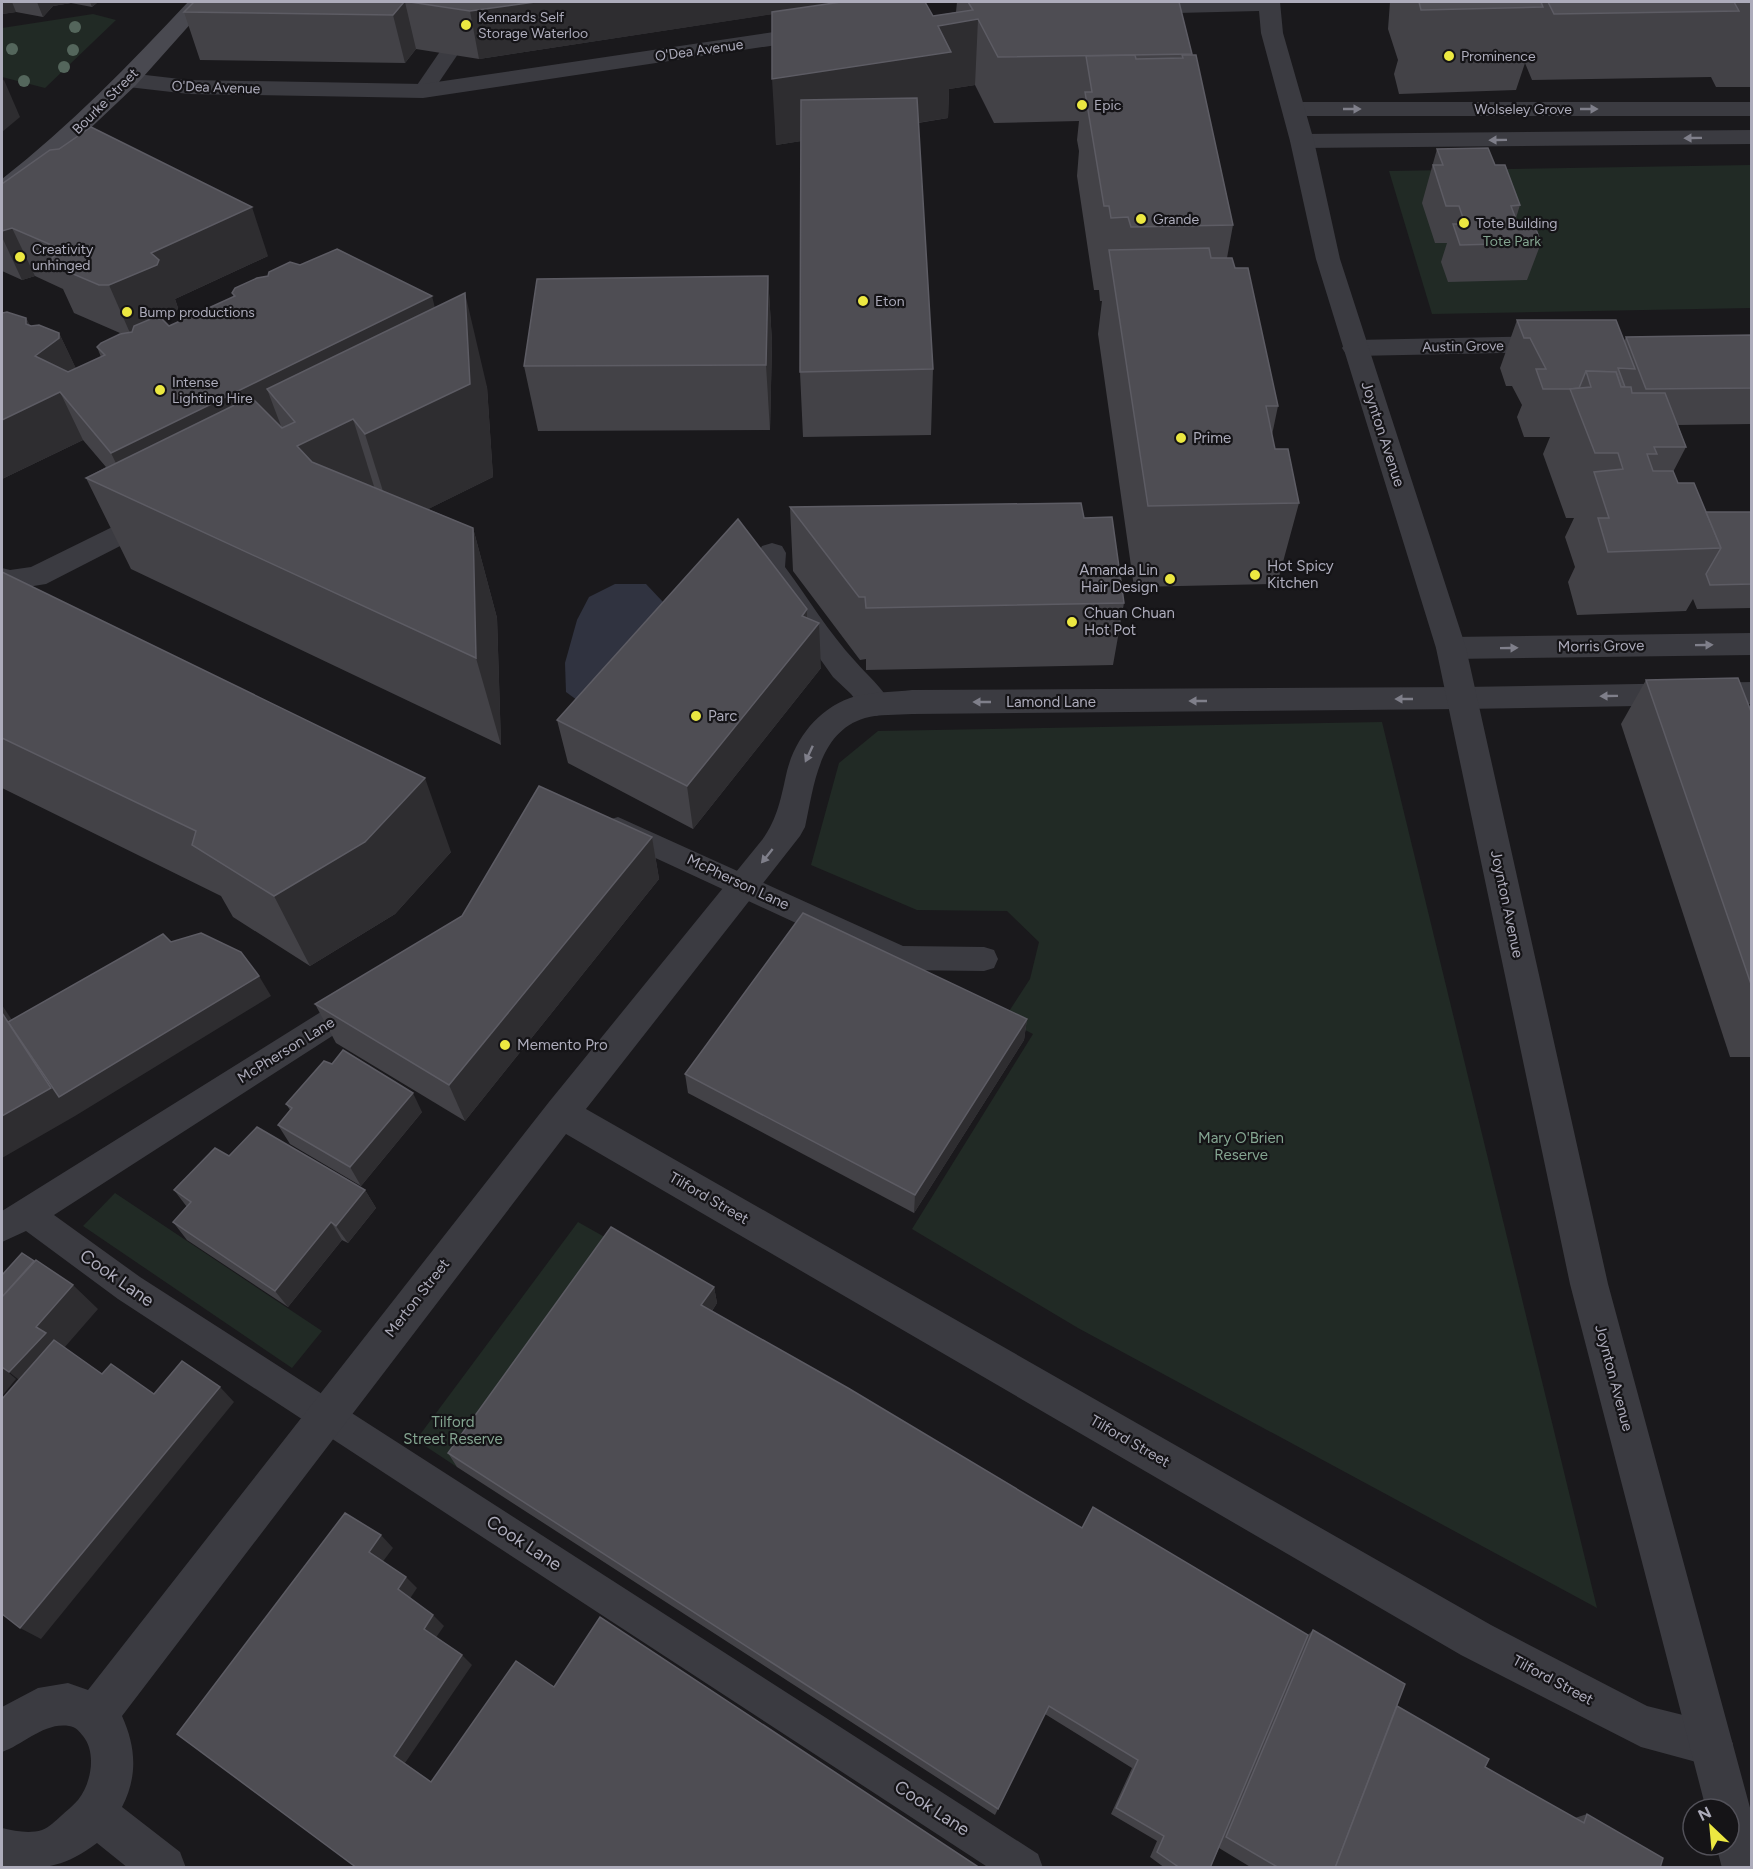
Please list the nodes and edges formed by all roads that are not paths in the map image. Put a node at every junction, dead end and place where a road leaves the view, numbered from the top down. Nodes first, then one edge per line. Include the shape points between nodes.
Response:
1 (199, 2) edge
2 (1269, 2) edge
3 (1112, 9) edge
4 (835, 30) edge
5 (448, 54) dead end
6 (128, 80) junction
7 (423, 91) junction
8 (1294, 109) junction
9 (1752, 109) edge
10 (1752, 137) edge
11 (1302, 141) junction
12 (2, 190) edge
13 (1572, 344) edge
14 (1355, 348) junction
15 (181, 502) edge
16 (772, 553) dead end
17 (2, 578) edge
18 (1752, 644) edge
19 (1451, 648) junction
20 (1752, 693) edge
21 (1463, 698) junction
22 (876, 704) junction
23 (589, 815) edge
24 (744, 884) junction
25 (984, 959) dead end
26 (384, 988) edge
27 (561, 1113) junction
28 (15, 1221) edge
29 (327, 1415) junction
30 (95, 1716) junction
31 (2, 1731) edge
32 (1711, 1744) junction
33 (1725, 1797) edge
34 (96, 1814) junction
35 (2, 1850) edge
36 (165, 1868) edge
37 (1024, 1868) edge

1 - 6 main road, Bourke Street
2 - 3 street
2 - 8 street, Joynton Avenue via 1272,33
4 - 7 street, O'Dea Avenue
5 - 7 lane
6 - 7 street, O'Dea Avenue via 189,87
6 - 12 main road, Bourke Street via 54,150
8 -> 9 street, Wolseley Grove
8 - 11 street, Joynton Avenue
10 -> 11 street, Wolseley Grove
11 - 14 street, Joynton Avenue via 1328,259
13 - 14 street, Austin Grove
14 - 19 street, Joynton Avenue
15 - 17 street via 36,577 4,581
16 - 22 street via 771,569 844,669
19 -> 18 street, Morris Grove
19 - 21 street, Joynton Avenue
20 -> 21 street
21 -> 22 street, Lamond Lane
21 - 32 street, Joynton Avenue via 1589,1284
22 -> 24 street, Lamond Lane via 859,707 828,725 807,753 789,827
23 - 24 lane, McPherson Lane
24 - 25 lane, McPherson Lane via 901,958
24 - 27 street, Merton Street
26 - 28 lane, McPherson Lane
27 - 29 street, Merton Street
27 - 32 street, Tilford Street via 1476,1640 1641,1726
28 - 29 lane, Cook Lane via 129,1288
29 - 30 street, Merton Street
29 - 37 lane, Cook Lane
30 - 31 street via 79,1707 38,1707
30 - 34 street via 107,1730 113,1749 107,1793
32 - 33 street, Joynton Avenue
34 - 35 street via 79,1833 58,1847 35,1854 14,1855
34 - 36 street

